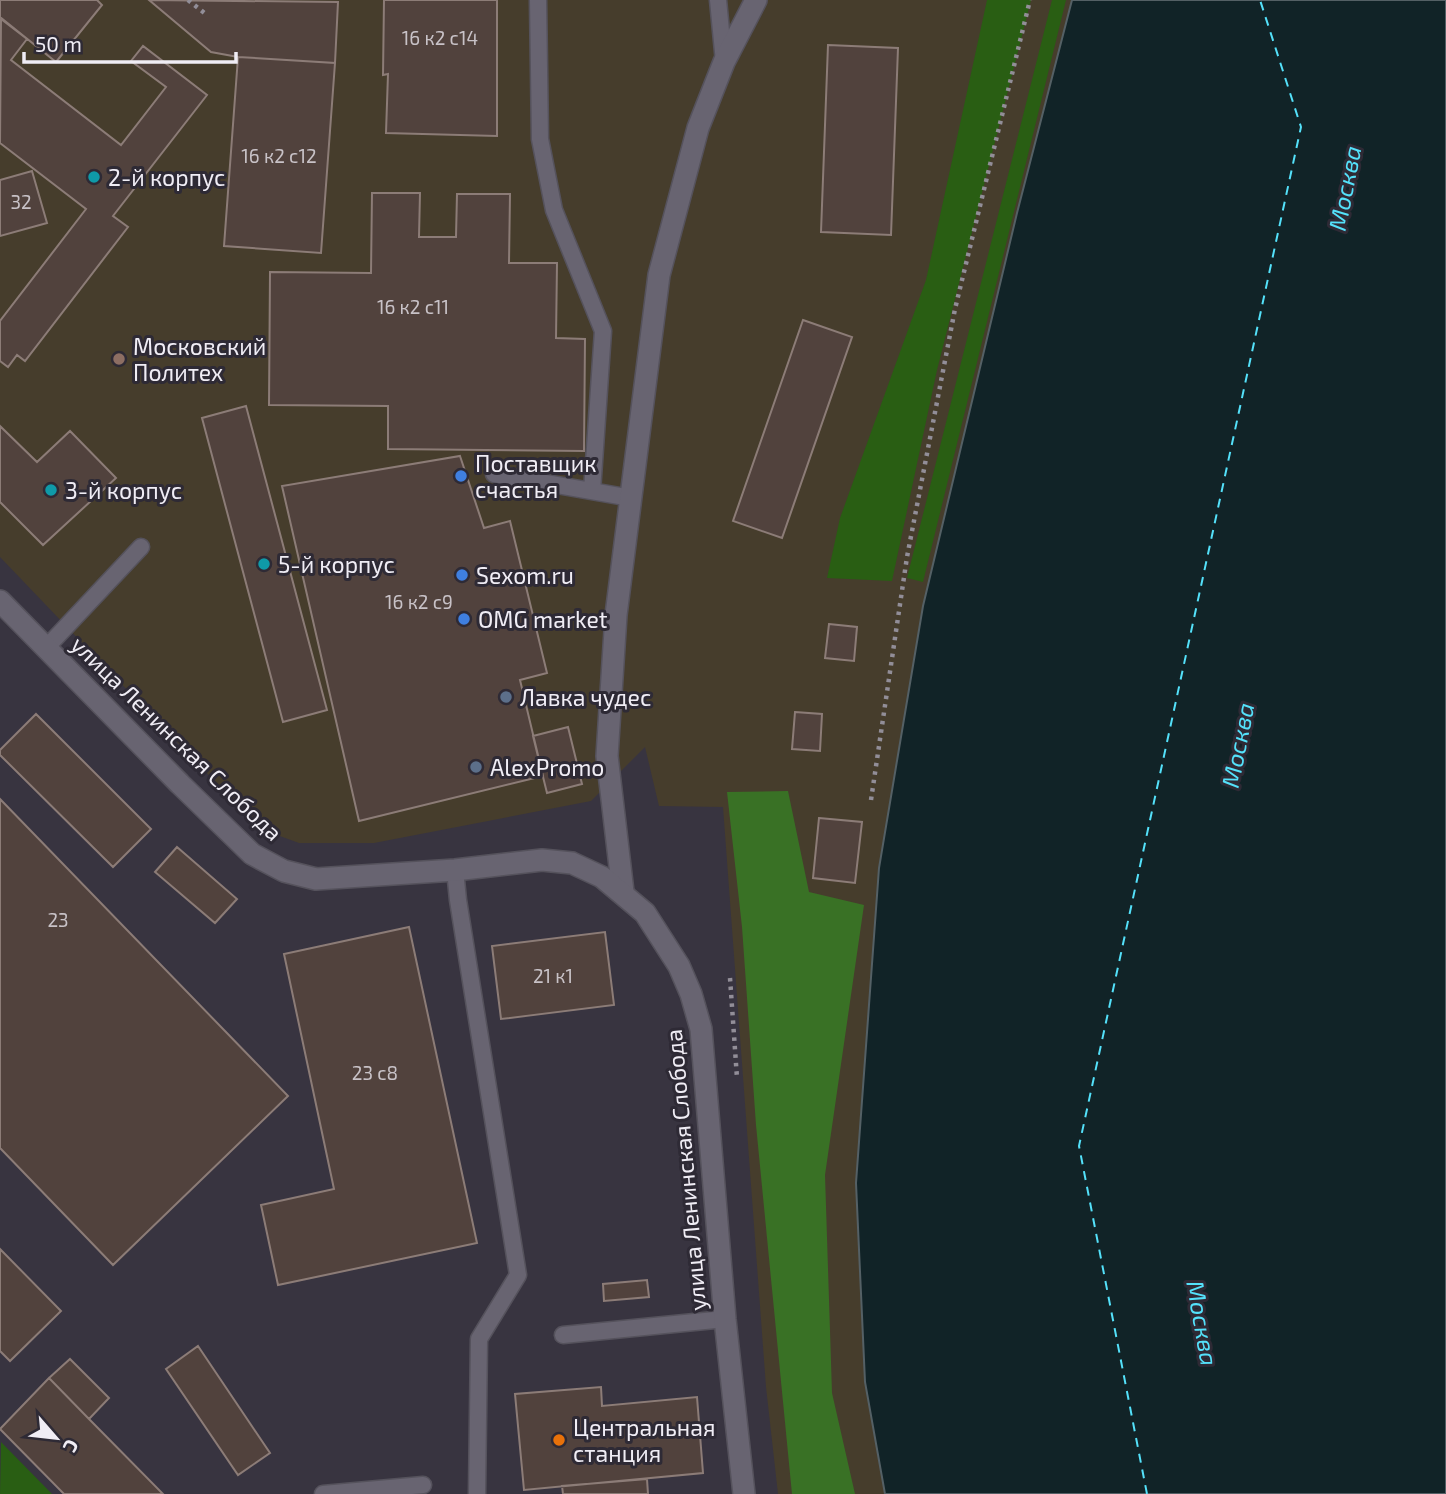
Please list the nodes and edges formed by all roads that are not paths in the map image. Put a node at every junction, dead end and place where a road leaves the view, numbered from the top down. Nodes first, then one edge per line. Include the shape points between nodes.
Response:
1 (538, 0) edge
2 (718, 0) edge
3 (756, 0) edge
4 (724, 62) junction
5 (494, 474) dead end
6 (592, 491) junction
7 (631, 498) junction
8 (141, 547) dead end
9 (0, 601) edge
10 (46, 648) junction
11 (455, 870) junction
12 (623, 892) junction
13 (725, 1319) junction
14 (563, 1335) dead end
15 (423, 1485) dead end
16 (323, 1494) edge
17 (477, 1494) edge
18 (744, 1494) edge

1 - 6 lane via 540,139 554,210 603,331
2 - 4 lane
3 - 4 street
4 - 7 street via 698,128 659,275
5 - 6 lane
6 - 7 lane
7 - 12 street via 616,615 607,757
8 - 10 lane
9 - 10 street, улица Ленинская Слобода
10 - 11 street, улица Ленинская Слобода via 252,854 284,871 316,879
11 - 12 street, улица Ленинская Слобода via 542,860 572,863
11 - 17 lane via 518,1275 479,1339
12 - 13 street, улица Ленинская Слобода via 664,939 691,994 701,1029
13 - 14 lane
13 - 18 street, улица Ленинская Слобода
15 - 16 lane

